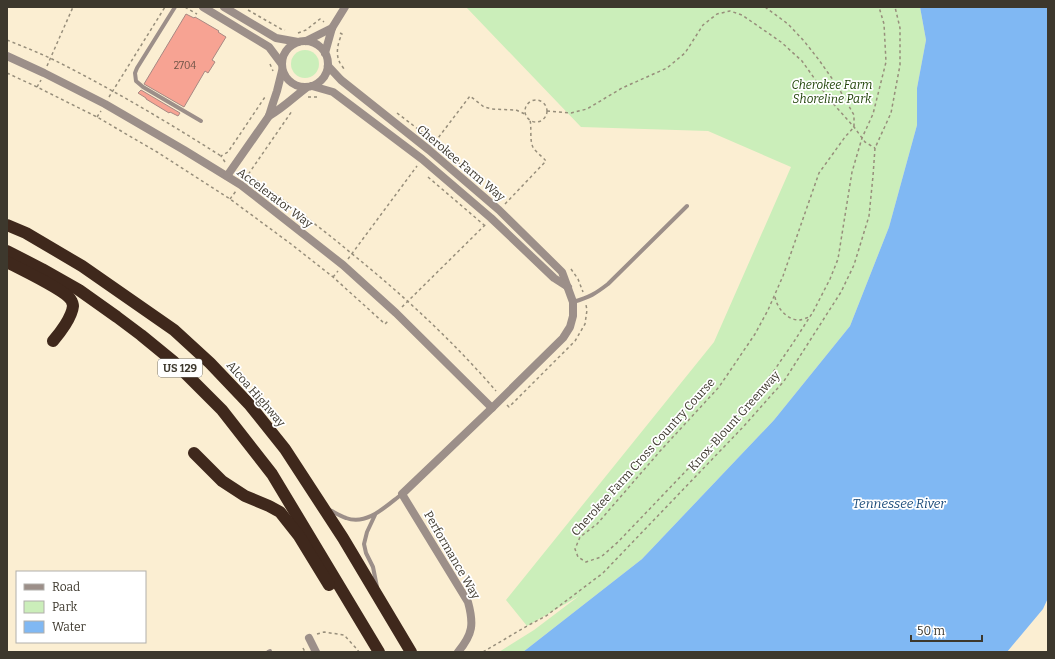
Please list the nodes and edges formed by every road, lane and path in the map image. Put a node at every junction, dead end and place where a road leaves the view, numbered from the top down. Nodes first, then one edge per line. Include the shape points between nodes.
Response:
1 (73, 7) edge
2 (165, 7) edge
3 (175, 7) edge
4 (202, 7) edge
5 (224, 7) edge
6 (345, 7) edge
7 (764, 7) edge
8 (879, 7) edge
9 (895, 7) edge
10 (332, 28) junction
11 (280, 29) dead end
12 (276, 38) junction
13 (7, 40) edge
14 (302, 42) junction
15 (269, 47) junction
16 (325, 53) junction
17 (7, 56) edge
18 (50, 58) junction
19 (328, 66) junction
20 (282, 67) junction
21 (7, 73) edge
22 (44, 73) junction
23 (274, 75) dead end
24 (37, 87) junction
25 (309, 87) junction
26 (113, 91) junction
27 (268, 92) dead end
28 (105, 104) junction
29 (547, 111) junction
30 (397, 112) dead end
31 (270, 116) junction
32 (97, 117) junction
33 (530, 120) junction
34 (200, 121) dead end
35 (854, 127) junction
36 (862, 138) junction
37 (875, 148) junction
38 (221, 156) junction
39 (234, 168) junction
40 (228, 176) junction
41 (428, 177) dead end
42 (476, 178) dead end
43 (687, 206) dead end
44 (499, 210) junction
45 (492, 218) junction
46 (7, 225) edge
47 (484, 226) junction
48 (7, 251) edge
49 (7, 262) edge
50 (570, 268) dead end
51 (568, 287) junction
52 (775, 295) junction
53 (585, 299) junction
54 (408, 301) junction
55 (573, 302) junction
56 (396, 313) junction
57 (809, 318) junction
58 (53, 342) dead end
59 (502, 399) junction
60 (492, 408) junction
61 (194, 453) dead end
62 (402, 494) junction
63 (322, 506) junction
64 (375, 515) junction
65 (380, 601) junction
66 (358, 619) junction
67 (309, 638) joint
68 (377, 650) edge
69 (316, 652) edge
70 (359, 652) edge
71 (411, 652) edge
72 (458, 652) edge
73 (483, 652) edge

1 - 18 path
2 - 26 path
3 - 34 lane via 137,68 136,82
4 - 15 street
5 - 12 street
6 - 10 street
7 - 35 path via 788,24 820,60 854,115
8 - 36 path, Cherokee Farm Cross Country Course via 884,24 886,62 874,114
9 - 37 path, Knox-Blount Greenway via 900,28 900,65 891,114
10 - 14 street
10 - 16 street
11 - 12 path
12 - 14 street
13 - 18 path
14 - 16 street via 314,43
14 - 20 street via 286,50
15 - 20 street
15 - 23 path via 264,55
16 - 19 street
17 - 22 street, Accelerator Way
18 - 22 path
18 - 26 path
19 - 25 street via 323,79
19 - 44 street, Cherokee Farm Way via 341,80
20 - 25 street via 286,78 292,84
20 - 31 street
21 - 24 path
22 - 24 path
22 - 28 street, Accelerator Way
24 - 32 path
25 - 31 street
25 - 45 street, Cherokee Farm Way via 333,92 422,159
26 - 28 path
26 - 38 path
27 - 38 path via 228,152
28 - 32 path
28 - 40 street, Accelerator Way
29 - 33 path via 541,121
29 - 33 path via 542,102 531,101 525,110 526,117
29 - 35 path via 571,113 587,110 622,88 667,68 685,53 703,25 717,14 730,11 742,15 781,42 802,62 829,99
30 - 42 path
31 - 39 street
32 - 56 path via 230,199 333,277 385,324
33 - 44 path via 532,145 546,161
35 - 36 path
35 - 52 path, Cherokee Farm Cross Country Course via 819,173
36 - 37 path
36 - 57 path, Cherokee Farm Cross Country Course via 852,172 838,259
37 - 73 path, Knox-Blount Greenway via 869,216 854,265 841,292 784,381 603,573 546,616
38 - 39 path
39 - 40 street
39 - 54 path via 255,179 336,240
40 - 56 street, Accelerator Way via 343,265
41 - 47 path
43 - 53 lane via 608,284
44 - 51 street, Cherokee Farm Way via 562,272
45 - 47 path
45 - 51 street, Cherokee Farm Way via 554,278
46 - 63 highway, Alcoa Highway / US 129 via 26,233 82,266 174,330 249,404 286,449
47 - 54 path
48 - 66 highway, US 129 via 79,290 117,317 174,362 222,410 272,474
49 - 58 highway via 55,288 72,301 73,307 66,326
50 - 53 path via 578,279
51 - 55 street, Cherokee Farm Way
52 - 57 path via 779,308 788,316 799,320
52 - 57 path, Cherokee Farm Cross Country Course via 755,334 719,387 597,524 580,538 575,549 578,557 586,562 601,557 618,542 752,398
53 - 55 lane
53 - 59 path via 585,324 575,341 509,407
54 - 56 path
54 - 59 path via 451,342
55 - 59 street, Cherokee Farm Way via 570,327 563,338
56 - 60 street, Accelerator Way
59 - 60 street, Cherokee Farm Way
60 - 62 street, Cherokee Farm Way
61 - 66 highway via 222,481 245,496 280,512 299,536 344,609
62 - 64 lane, Cherokee Farm Way
62 - 72 street, Performance Way via 468,602 472,624 470,634
63 - 64 lane, Cherokee Farm Way via 354,520
63 - 65 highway, Alcoa Highway / US 129
64 - 65 lane, Cherokee Farm Way via 364,544 373,567
65 - 71 highway, Alcoa Highway / US 129
66 - 68 highway, US 129
67 - 69 street
67 - 70 path via 324,632 344,636

